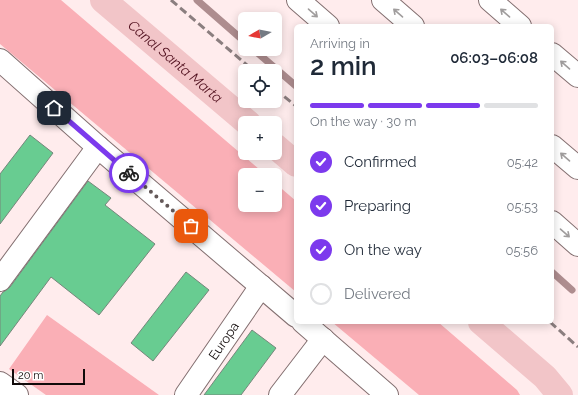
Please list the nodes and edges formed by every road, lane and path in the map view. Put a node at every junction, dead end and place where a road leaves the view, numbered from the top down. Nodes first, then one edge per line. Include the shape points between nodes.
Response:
1 (298, 0) edge
2 (383, 0) edge
3 (490, 0) edge
4 (326, 24) edge
5 (411, 24) edge
6 (518, 24) edge
7 (554, 56) edge
8 (0, 60) edge
9 (578, 76) edge
10 (98, 146) junction
11 (554, 148) edge
12 (578, 168) edge
13 (554, 224) edge
14 (578, 244) edge
15 (0, 280) edge
16 (261, 286) junction
17 (294, 314) edge
18 (305, 324) edge
19 (323, 339) junction
20 (0, 383) edge
21 (17, 395) edge
22 (186, 395) edge
23 (280, 395) edge
24 (387, 395) edge

1 -> 4 street
5 -> 2 street
6 -> 3 street
9 -> 7 street
8 - 10 street
10 - 15 street
10 - 16 street
12 -> 11 street
13 -> 14 street
16 - 17 street
16 - 22 street, Europa
18 - 19 street
19 - 23 street
19 - 24 street
20 - 21 street

